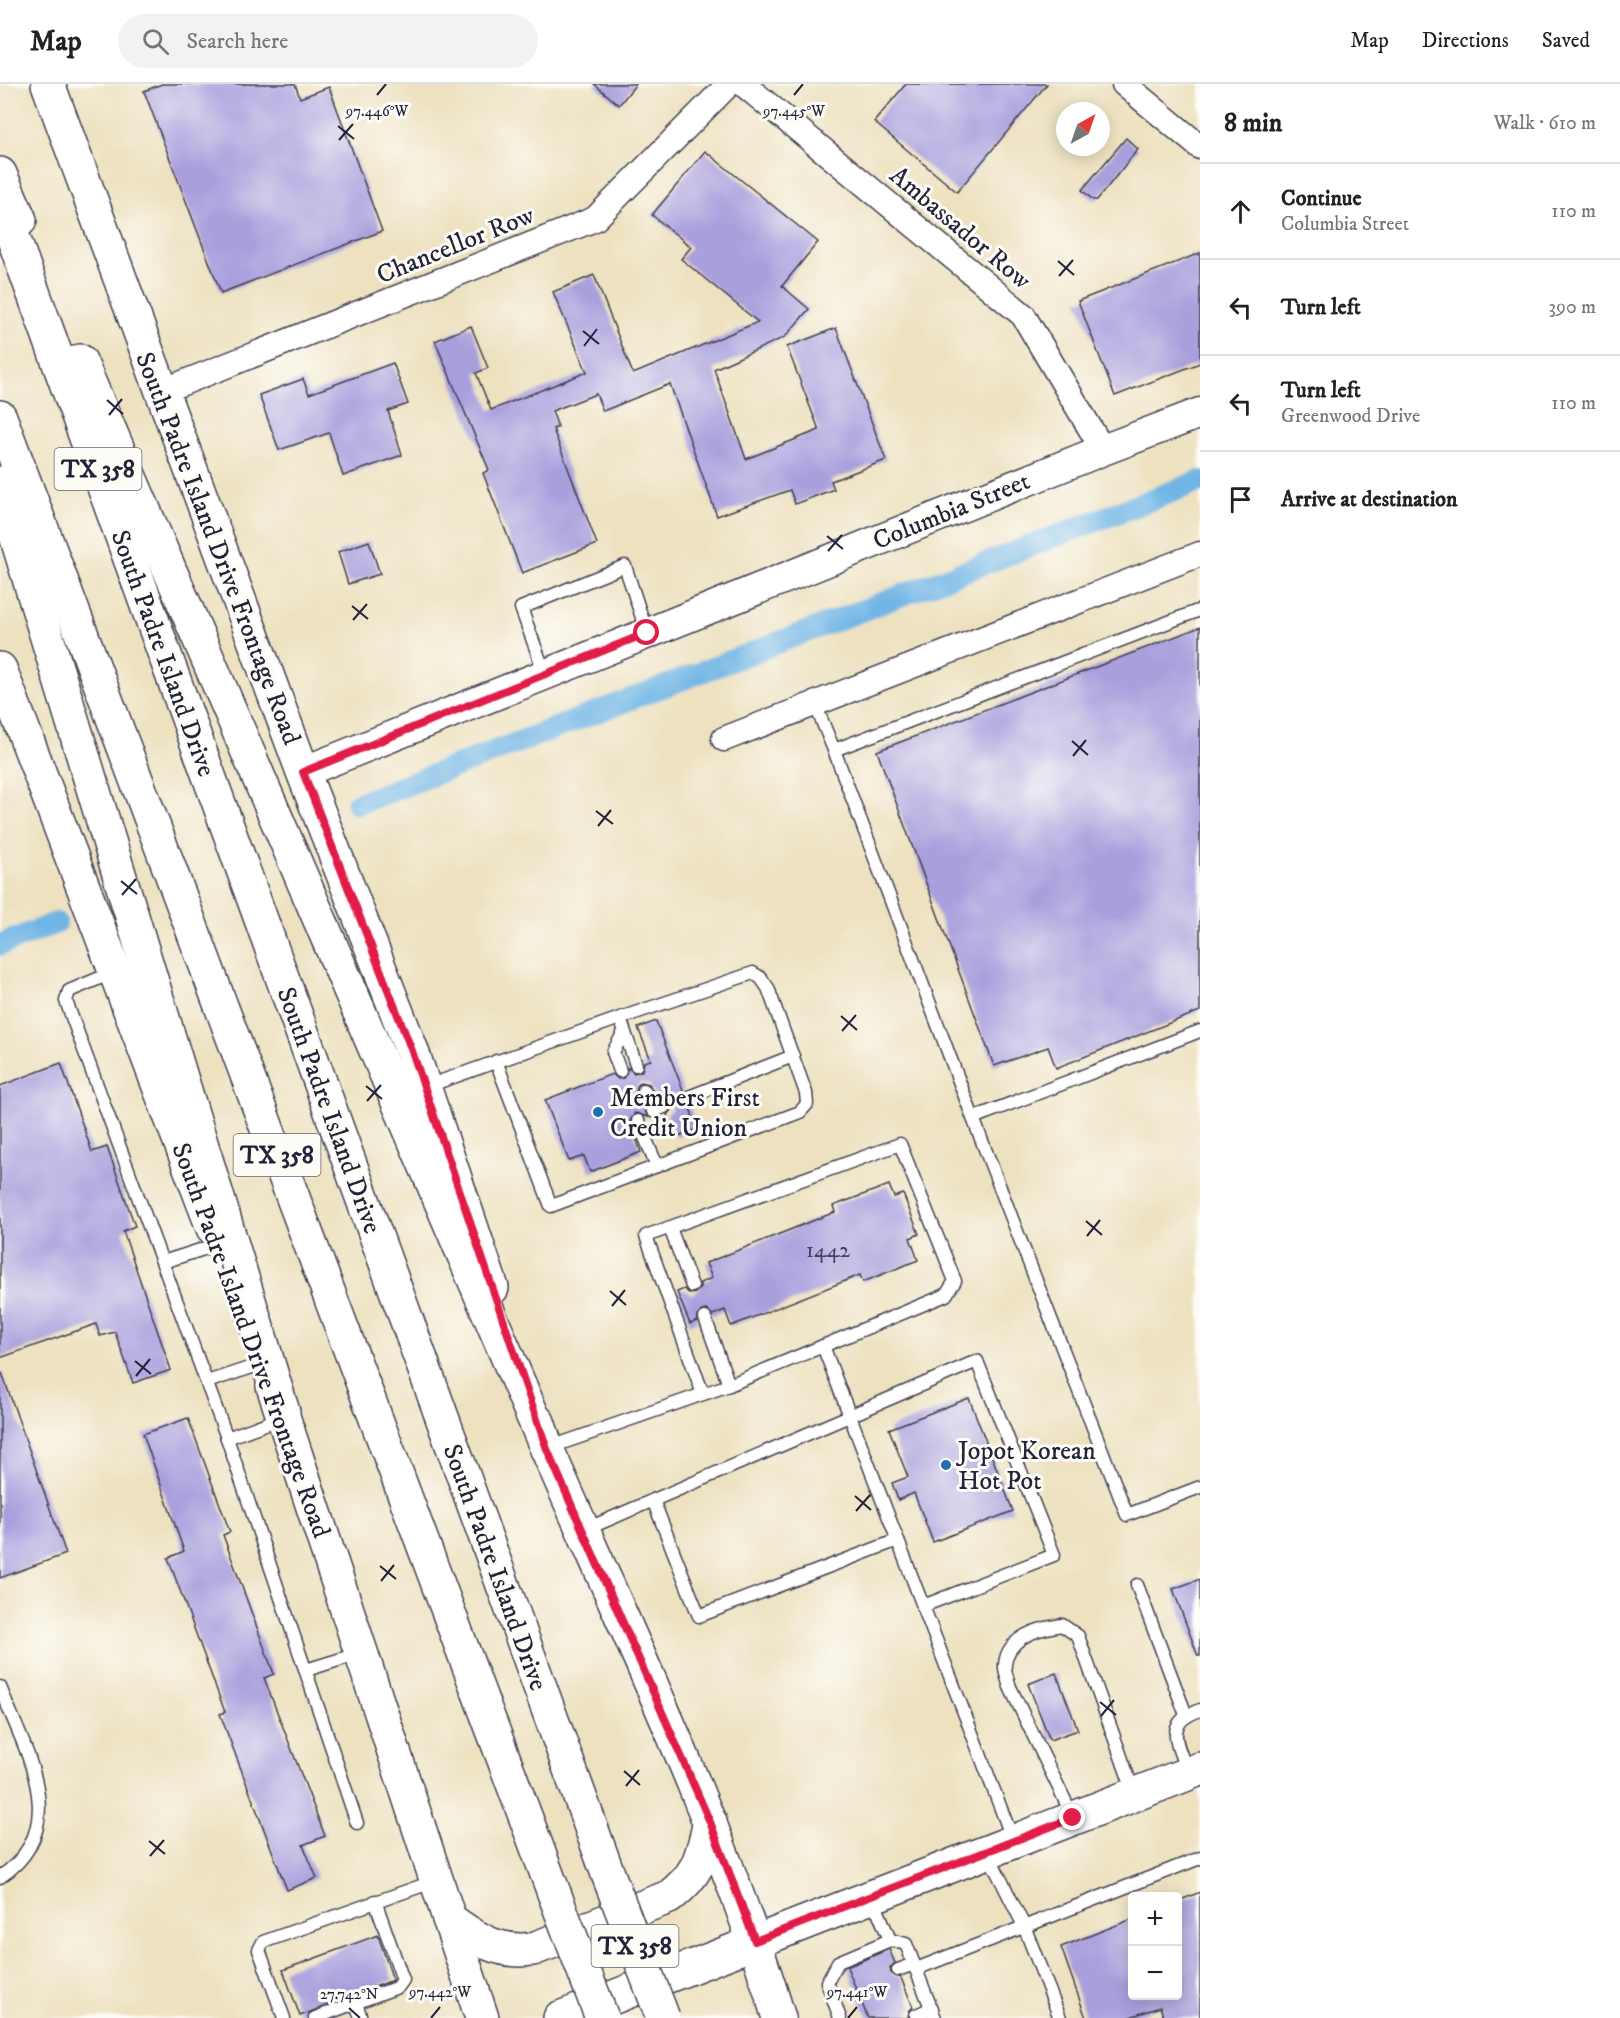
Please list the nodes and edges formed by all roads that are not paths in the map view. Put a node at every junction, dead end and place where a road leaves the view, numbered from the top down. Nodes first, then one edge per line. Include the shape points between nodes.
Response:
1 (48, 84) edge
2 (729, 84) edge
3 (743, 84) edge
4 (1124, 84) edge
5 (1200, 147) edge
6 (0, 174) edge
7 (0, 201) edge
8 (160, 392) junction
9 (1200, 413) edge
10 (0, 417) edge
11 (1103, 450) junction
12 (0, 483) edge
13 (1200, 555) edge
14 (1200, 610) edge
15 (647, 633) junction
16 (0, 669) edge
17 (545, 674) junction
18 (815, 704) junction
19 (724, 739) dead end
20 (834, 750) junction
21 (303, 772) junction
22 (115, 971) junction
23 (620, 1018) junction
24 (1200, 1031) edge
25 (624, 1032) junction
26 (793, 1056) junction
27 (496, 1061) junction
28 (636, 1065) dead end
29 (620, 1071) dead end
30 (424, 1087) junction
31 (644, 1090) dead end
32 (686, 1098) dead end
33 (664, 1107) dead end
34 (973, 1118) junction
35 (638, 1121) dead end
36 (657, 1166) junction
37 (670, 1228) junction
38 (219, 1244) junction
39 (163, 1262) junction
40 (692, 1286) dead end
41 (705, 1318) dead end
42 (823, 1346) junction
43 (264, 1362) junction
44 (207, 1382) junction
45 (729, 1385) junction
46 (703, 1394) junction
47 (284, 1414) junction
48 (852, 1415) junction
49 (227, 1438) junction
50 (547, 1449) junction
51 (1200, 1487) edge
52 (653, 1500) junction
53 (583, 1530) junction
54 (898, 1540) junction
55 (1137, 1585) dead end
56 (922, 1606) junction
57 (362, 1652) junction
58 (306, 1670) junction
59 (0, 1687) edge
60 (1200, 1710) edge
61 (1186, 1715) junction
62 (1194, 1771) edge
63 (1135, 1794) junction
64 (1073, 1818) junction
65 (710, 1822) junction
66 (357, 1823) dead end
67 (1000, 1846) junction
68 (1200, 1858) edge
69 (0, 1877) edge
70 (436, 1881) junction
71 (872, 1896) junction
72 (375, 1901) junction
73 (449, 1919) junction
74 (1024, 1926) junction
75 (890, 1940) junction
76 (755, 1941) junction
77 (915, 1966) junction
78 (898, 1970) dead end
79 (356, 2003) junction
80 (933, 2013) edge
81 (915, 2015) dead end
82 (284, 2018) edge
83 (315, 2018) edge
84 (361, 2018) edge
85 (482, 2018) edge
86 (560, 2018) edge
87 (602, 2018) edge
88 (663, 2018) edge
89 (779, 2018) edge
90 (838, 2018) edge
91 (1060, 2018) edge

1 - 8 main road, South Padre Island Drive Frontage Road
2 - 8 street, Chancellor Row via 595,219
3 - 11 street, Ambassador Row via 1023,315
4 - 5 street
6 - 50 main road
7 - 88 main road, South Padre Island Drive / TX 358, bridge
8 - 21 main road, South Padre Island Drive Frontage Road
9 - 11 street, Columbia Street
10 - 87 main road, TX 358, bridge
11 - 15 street, Columbia Street
12 - 47 main road
13 - 18 street
14 - 20 lane
15 - 17 street, Columbia Street
15 - 17 lane via 625,566 521,608
16 - 22 main road, South Padre Island Drive Frontage Road
17 - 21 street, Columbia Street
18 - 19 street
18 - 20 lane
20 - 34 lane
21 - 30 main road, South Padre Island Drive Frontage Road
22 - 38 main road, South Padre Island Drive Frontage Road
22 - 39 lane via 69,991 66,1000
23 - 25 lane
23 - 26 lane via 753,973 768,988
23 - 27 lane
24 - 34 lane
25 - 28 lane
25 - 29 lane via 614,1052
26 - 32 lane
26 - 36 lane via 807,1104 800,1112
27 - 30 lane
27 - 36 lane via 550,1206
30 - 50 main road, South Padre Island Drive Frontage Road
31 - 33 lane via 653,1111
34 - 51 lane via 1127,1515
35 - 36 lane
37 - 40 lane
37 - 42 lane via 900,1144 955,1281 946,1295
37 - 46 lane via 646,1236
38 - 39 lane
38 - 43 main road, South Padre Island Drive Frontage Road
39 - 44 lane
41 - 45 lane
42 - 45 lane
42 - 48 lane
43 - 44 lane
43 - 47 main road, South Padre Island Drive Frontage Road
44 - 49 lane
45 - 46 lane
46 - 50 lane
47 - 49 lane
47 - 57 main road, South Padre Island Drive Frontage Road
48 - 52 lane
48 - 54 lane
48 - 56 lane via 977,1361 1054,1555
49 - 58 lane
50 - 53 main road, South Padre Island Drive Frontage Road
52 - 53 lane
52 - 54 lane via 699,1616
53 - 65 main road, South Padre Island Drive Frontage Road
54 - 56 lane
55 - 61 lane
56 - 67 lane
57 - 58 lane
57 - 70 main road, South Padre Island Drive Frontage Road
58 - 66 lane
59 - 69 lane via 39,1786 40,1814 32,1846
60 - 61 lane
61 - 62 lane via 1177,1725 1175,1737
62 - 63 main road
63 - 64 main road
63 - 64 lane via 1078,1636 1062,1625 1036,1629 1011,1646 1004,1664 1010,1687
64 - 67 main road
65 - 73 main road via 699,1864 688,1882 669,1897 533,1949 514,1952 494,1946
65 - 76 main road, South Padre Island Drive Frontage Road
67 - 71 main road
67 - 74 lane
68 - 74 lane
70 - 72 lane
70 - 73 main road, South Padre Island Drive Frontage Road
71 - 75 lane
71 - 76 main road
72 - 79 lane via 403,1980 398,1987
72 - 82 lane via 263,1942 259,1950
73 - 85 main road, South Padre Island Drive Frontage Road
74 - 77 lane
74 - 91 lane
75 - 77 lane via 906,1944
75 - 90 lane via 838,1962 827,1982
76 - 86 main road
76 - 89 main road, South Padre Island Drive Frontage Road
77 - 78 lane
77 - 80 lane
79 - 83 lane
79 - 84 lane
80 - 81 lane

